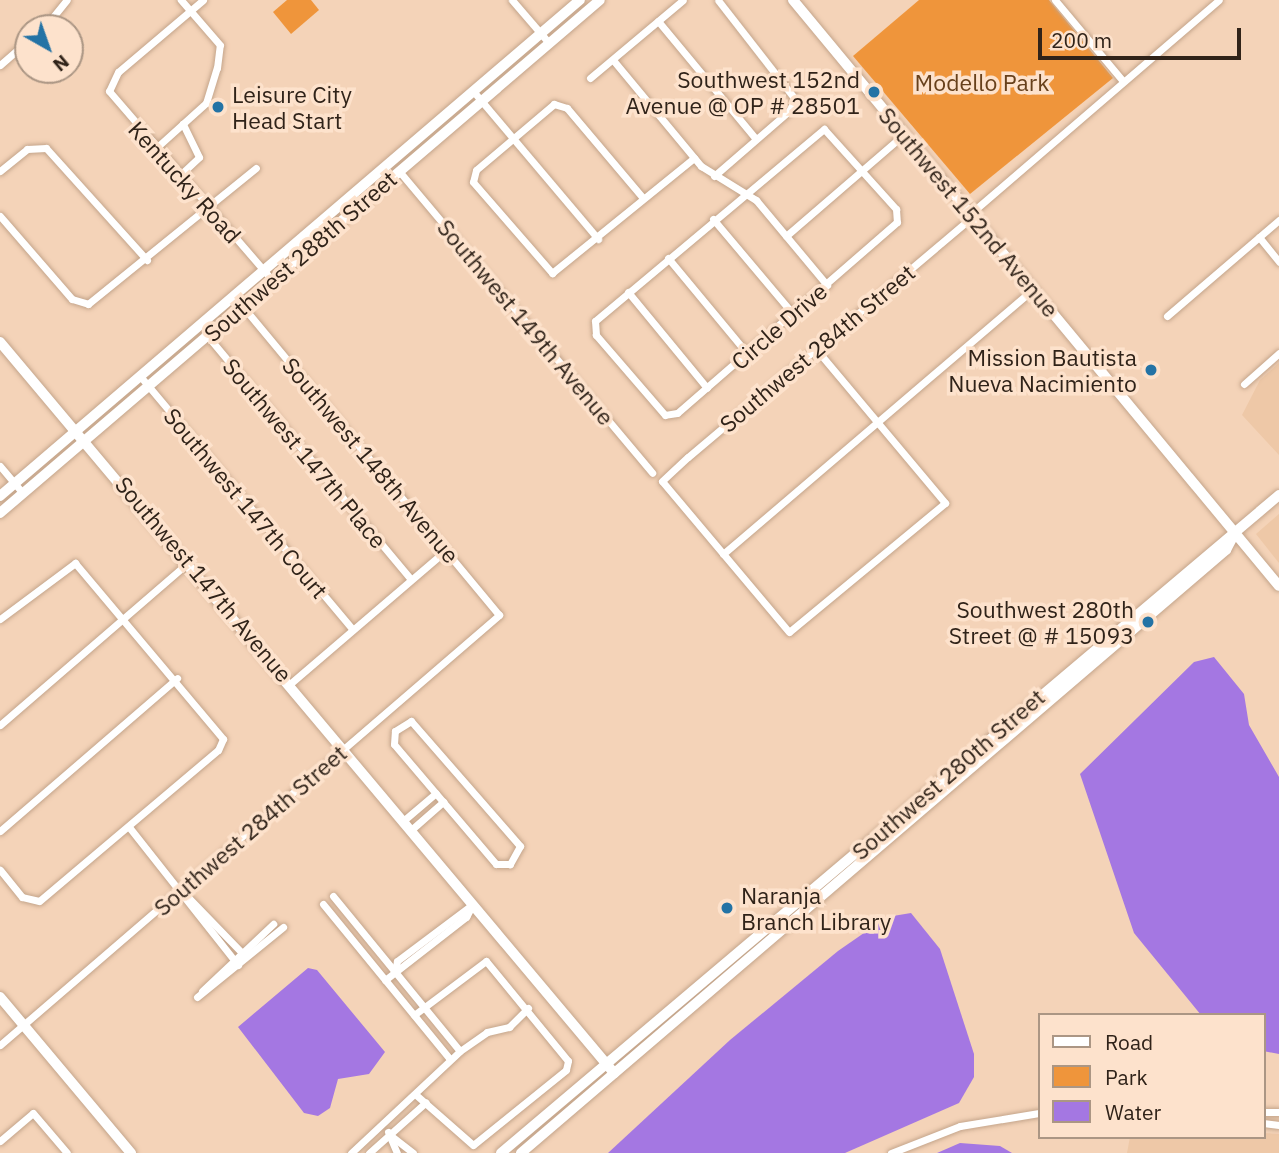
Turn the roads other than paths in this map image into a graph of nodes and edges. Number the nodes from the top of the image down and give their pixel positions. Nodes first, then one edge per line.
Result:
1 (67, 0) edge
2 (181, 0) edge
3 (202, 0) edge
4 (512, 0) edge
5 (580, 0) edge
6 (600, 0) edge
7 (682, 0) edge
8 (718, 0) edge
9 (793, 0) edge
10 (1055, 0) edge
11 (1219, 0) edge
12 (190, 10) junction
13 (56, 14) edge
14 (658, 21) junction
15 (541, 33) junction
16 (549, 43) junction
17 (14, 53) edge
18 (613, 60) junction
19 (0, 65) edge
20 (590, 78) dead end
21 (1124, 81) junction
22 (474, 91) junction
23 (481, 101) junction
24 (183, 124) junction
25 (904, 134) junction
26 (514, 138) junction
27 (756, 139) junction
28 (156, 148) junction
29 (694, 158) junction
30 (256, 168) dead end
31 (864, 169) junction
32 (0, 171) edge
33 (399, 171) junction
34 (180, 175) junction
35 (714, 176) junction
36 (742, 194) junction
37 (643, 198) junction
38 (209, 207) junction
39 (972, 215) junction
40 (0, 216) edge
41 (713, 219) junction
42 (1279, 220) edge
43 (786, 236) junction
44 (1259, 237) junction
45 (598, 239) junction
46 (668, 258) junction
47 (147, 260) junction
48 (1279, 262) edge
49 (264, 270) junction
50 (272, 280) junction
51 (827, 285) junction
52 (1033, 289) junction
53 (628, 292) junction
54 (242, 306) junction
55 (793, 314) junction
56 (1167, 316) dead end
57 (198, 326) junction
58 (207, 336) junction
59 (0, 342) edge
60 (816, 349) junction
61 (747, 353) junction
62 (1279, 353) edge
63 (140, 376) junction
64 (1244, 383) dead end
65 (148, 386) junction
66 (707, 387) junction
67 (877, 422) junction
68 (78, 429) junction
69 (87, 439) junction
70 (0, 467) edge
71 (652, 473) dead end
72 (15, 483) junction
73 (23, 493) junction
74 (1279, 495) edge
75 (0, 496) edge
76 (0, 513) edge
77 (1236, 532) junction
78 (446, 550) junction
79 (723, 554) junction
80 (189, 563) junction
81 (411, 579) junction
82 (1179, 582) junction
83 (1279, 586) edge
84 (499, 615) joint
85 (126, 617) junction
86 (1129, 617) junction
87 (0, 619) edge
88 (1137, 626) junction
89 (352, 629) junction
90 (1082, 666) junction
91 (177, 678) junction
92 (290, 683) junction
93 (0, 724) edge
94 (344, 748) junction
95 (436, 793) junction
96 (443, 802) junction
97 (407, 825) junction
98 (129, 827) junction
99 (0, 831) edge
100 (0, 870) edge
101 (181, 890) junction
102 (333, 896) dead end
103 (323, 904) dead end
104 (473, 904) junction
105 (273, 924) dead end
106 (283, 927) dead end
107 (240, 951) junction
108 (232, 958) junction
109 (246, 958) junction
110 (238, 965) junction
111 (395, 972) junction
112 (385, 979) junction
113 (0, 997) edge
114 (424, 1007) junction
115 (528, 1008) junction
116 (414, 1015) junction
117 (24, 1025) junction
118 (0, 1045) edge
119 (460, 1051) junction
120 (450, 1059) junction
121 (610, 1069) junction
122 (415, 1094) junction
123 (426, 1102) junction
124 (556, 1106) junction
125 (1038, 1113) edge
126 (565, 1115) junction
127 (383, 1125) junction
128 (390, 1135) junction
129 (0, 1141) edge
130 (67, 1153) edge
131 (131, 1153) edge
132 (351, 1153) edge
133 (369, 1153) edge
134 (397, 1153) edge
135 (413, 1153) edge
136 (501, 1153) edge
137 (522, 1153) edge
138 (891, 1153) edge

1 - 13 street
2 - 12 street
3 - 12 street
4 - 15 street
5 - 15 street, Southwest 288th Street
6 - 16 street, Southwest 288th Street
7 - 14 street
8 - 27 street
9 - 25 street, Southwest 152nd Avenue
10 - 21 street
11 - 21 street, Southwest 284th Street
12 - 24 street
12 - 28 street, Kentucky Road
14 - 18 street
14 - 27 street
15 - 16 street
15 - 22 street, Southwest 288th Street
16 - 23 street, Southwest 288th Street
17 - 19 street
18 - 20 street
18 - 29 street
21 - 39 street, Southwest 284th Street
22 - 23 street
22 - 49 street, Southwest 288th Street
23 - 26 street
23 - 33 street, Southwest 288th Street
24 - 28 street
24 - 34 street
25 - 31 street
25 - 39 street, Southwest 152nd Avenue
26 - 37 street
26 - 45 street
26 - 45 street
27 - 35 street
28 - 34 street, Kentucky Road
29 - 35 street
29 - 37 street
30 - 38 street
31 - 36 street, Circle Drive
31 - 43 street
31 - 51 street, Circle Drive
32 - 47 street
33 - 50 street, Southwest 288th Street
33 - 71 street, Southwest 149th Avenue
34 - 38 street, Kentucky Road
35 - 36 street
36 - 41 street, Circle Drive
36 - 43 street
37 - 45 street
38 - 47 street
38 - 49 street, Kentucky Road
39 - 52 street, Southwest 152nd Avenue
39 - 60 street, Southwest 284th Street
40 - 47 street
41 - 46 street, Circle Drive
41 - 55 street
42 - 44 street
43 - 51 street
44 - 48 street
44 - 56 street
46 - 53 street, Circle Drive
46 - 61 street
49 - 50 street, Kentucky Road
49 - 57 street, Southwest 288th Street
50 - 54 street, Southwest 288th Street
51 - 55 street, Circle Drive
52 - 67 street
52 - 77 street, Southwest 152nd Avenue
53 - 66 street
53 - 66 street, Circle Drive
54 - 58 street, Southwest 288th Street
54 - 78 street, Southwest 148th Avenue
55 - 61 street, Circle Drive
57 - 58 street, Southwest 147th Place
57 - 63 street, Southwest 288th Street
58 - 65 street, Southwest 288th Street
58 - 81 street, Southwest 147th Place
59 - 68 street, Southwest 147th Avenue
60 - 67 street
60 - 79 street, Southwest 284th Street
61 - 66 street, Circle Drive
62 - 64 street
63 - 65 street, Southwest 147th Court
63 - 68 street, Southwest 288th Street
65 - 69 street, Southwest 288th Street
65 - 89 street, Southwest 147th Court
67 - 79 street
67 - 79 street
68 - 69 street, Southwest 147th Avenue
68 - 72 street, Southwest 288th Street
69 - 73 street, Southwest 288th Street
69 - 80 street, Southwest 147th Avenue
70 - 72 street
72 - 73 street
72 - 75 street, Southwest 288th Street
73 - 76 street, Southwest 288th Street
74 - 77 street, Southwest 280th Street
77 - 82 street, Southwest 280th Street
77 - 83 street, Southwest 152nd Avenue
78 - 81 street
78 - 84 street, Southwest 148th Avenue
80 - 85 street
80 - 92 street, Southwest 147th Avenue
81 - 89 street
82 - 86 street, Southwest 280th Street
82 - 88 street, Southwest 280th Street
84 - 94 street, Southwest 284th Street
85 - 87 street
85 - 91 street
85 - 93 street
86 - 88 street
86 - 90 street, Southwest 280th Street
88 - 90 street, Southwest 280th Street
89 - 92 street
90 - 121 street, Southwest 280th Street
91 - 98 street
91 - 99 street
92 - 94 street, Southwest 147th Avenue
94 - 97 street, Southwest 147th Avenue
94 - 101 street, Southwest 284th Street
95 - 96 street
95 - 96 street
95 - 97 street
96 - 97 street
97 - 104 street, Southwest 147th Avenue
98 - 100 street
98 - 101 street
101 - 107 street
101 - 108 street
101 - 117 street, Southwest 284th Street
102 - 111 street
103 - 112 street
104 - 111 street
104 - 121 street, Southwest 147th Avenue
105 - 107 street
106 - 109 street
107 - 108 street
107 - 109 street
108 - 110 street
108 - 110 street
109 - 110 street
111 - 112 street
111 - 114 street
112 - 116 street
113 - 117 street
114 - 115 street
114 - 116 street
114 - 119 street
115 - 119 street
115 - 123 street
116 - 120 street
117 - 118 street, Southwest 284th Street
117 - 131 street
119 - 120 street
120 - 122 street
121 - 124 street, Southwest 280th Street
121 - 126 street, Southwest 280th Street
122 - 123 street
122 - 127 street
123 - 128 street
124 - 126 street
124 - 136 street, Southwest 280th Street
125 - 138 street
126 - 137 street, Southwest 280th Street
127 - 128 street
127 - 132 street
128 - 133 street
128 - 134 street
128 - 135 street
129 - 130 street

